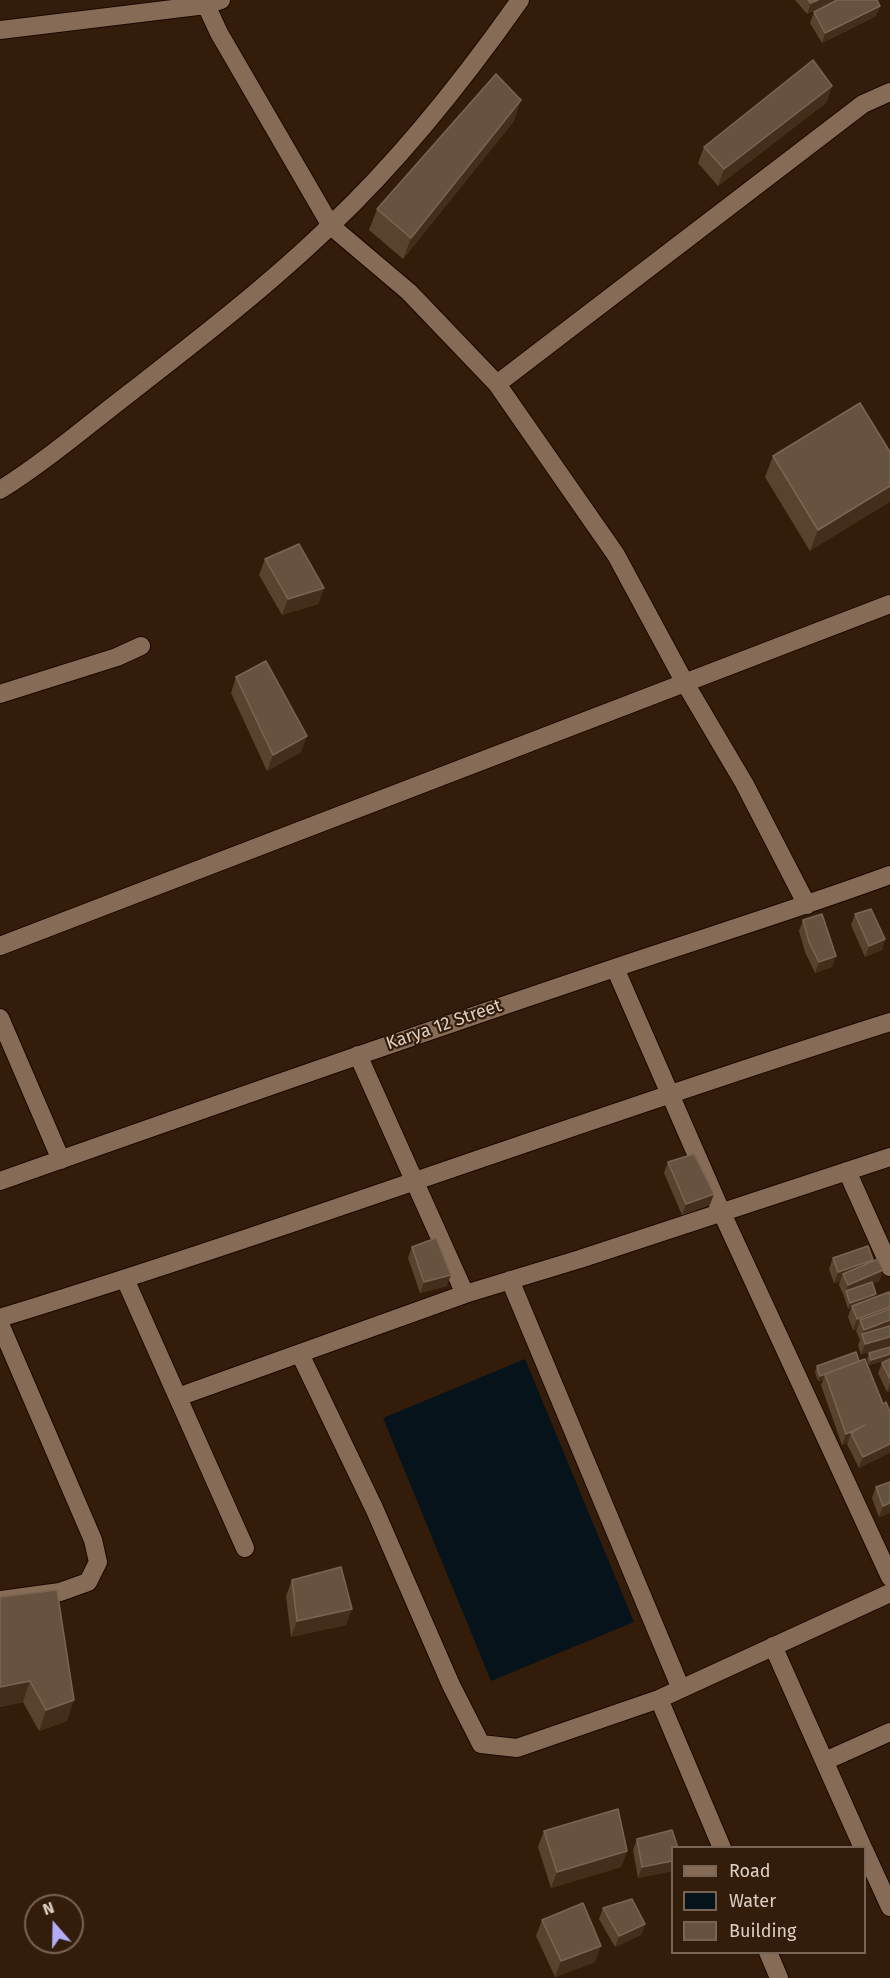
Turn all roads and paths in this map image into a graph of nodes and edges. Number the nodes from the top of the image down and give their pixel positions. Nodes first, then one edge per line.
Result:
1 (520, 0) edge
2 (214, 2) edge
3 (0, 30) edge
4 (890, 92) edge
5 (331, 226) junction
6 (497, 384) junction
7 (0, 490) edge
8 (890, 604) edge
9 (141, 645) dead end
10 (685, 682) junction
11 (0, 694) edge
12 (890, 875) edge
13 (807, 905) junction
14 (0, 946) edge
15 (615, 968) junction
16 (0, 1018) edge
17 (890, 1022) edge
18 (358, 1054) junction
19 (669, 1094) junction
20 (890, 1157) edge
21 (61, 1160) junction
22 (847, 1171) junction
23 (0, 1181) edge
24 (415, 1182) junction
25 (721, 1211) junction
26 (890, 1267) edge
27 (125, 1280) junction
28 (510, 1280) junction
29 (465, 1294) junction
30 (0, 1318) edge
31 (0, 1324) edge
32 (300, 1354) junction
33 (178, 1397) junction
34 (245, 1548) dead end
35 (890, 1577) edge
36 (890, 1593) edge
37 (0, 1600) edge
38 (773, 1646) junction
39 (681, 1689) junction
40 (659, 1699) junction
41 (890, 1732) edge
42 (825, 1761) junction
43 (721, 1846) edge
44 (863, 1846) edge
45 (866, 1853) edge
46 (890, 1907) edge
47 (768, 1954) edge
48 (779, 1978) edge

1 - 5 street
2 - 3 street
2 - 5 street
4 - 6 street
5 - 6 street
5 - 7 street
6 - 10 street
8 - 10 street
9 - 11 street
10 - 13 street
10 - 14 street
12 - 13 street, Karya 12 Street
13 - 15 street, Karya 12 Street
15 - 18 street, Karya 12 Street
15 - 19 street
16 - 21 street
17 - 19 street
18 - 21 street, Karya 12 Street
18 - 24 street
19 - 24 street
19 - 25 street
20 - 22 street
21 - 23 street, Karya 12 Street
22 - 25 street
22 - 26 street
24 - 27 street
24 - 29 street
25 - 28 street
25 - 35 street
27 - 30 street
27 - 33 street
28 - 29 street
28 - 39 street
29 - 32 street
31 - 37 street
32 - 33 street
32 - 40 street
33 - 34 street
36 - 38 street
38 - 39 street
38 - 42 street
39 - 40 street
40 - 43 street
41 - 42 street
42 - 44 street
45 - 46 street
47 - 48 street

